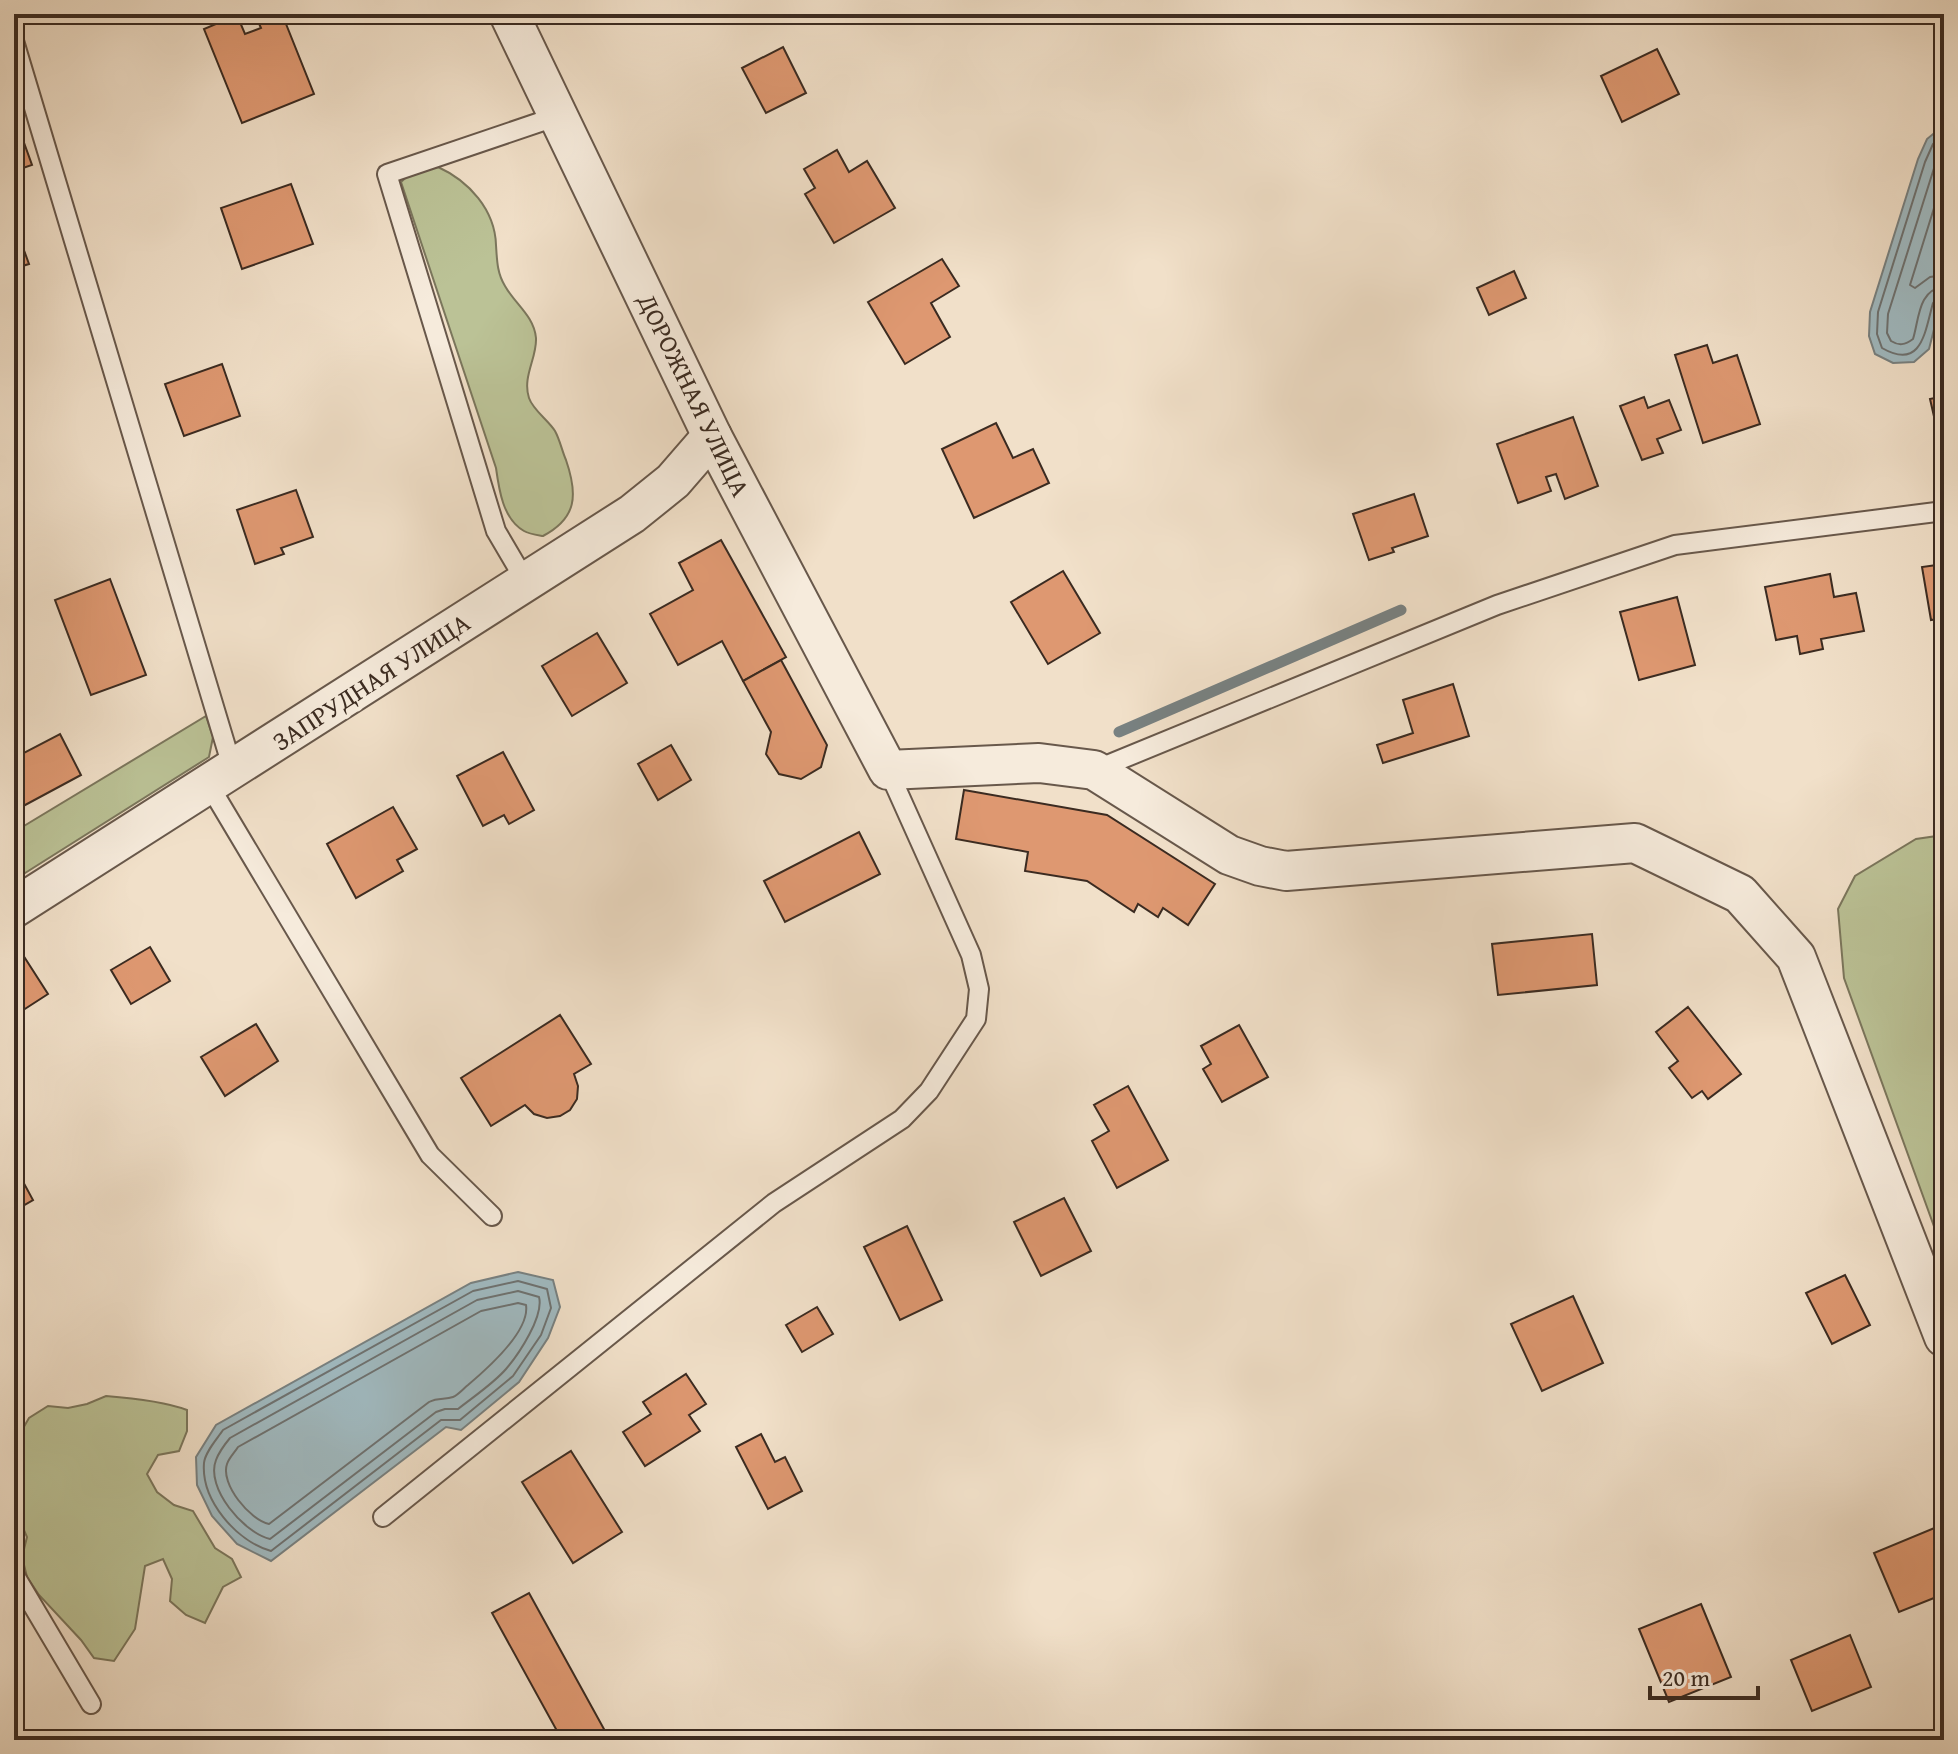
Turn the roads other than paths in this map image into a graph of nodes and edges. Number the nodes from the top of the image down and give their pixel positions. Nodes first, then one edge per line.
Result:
1 (509, 14) edge
2 (14, 41) edge
3 (558, 116) junction
4 (712, 436) junction
5 (1944, 511) edge
6 (526, 582) junction
7 (888, 770) junction
8 (1094, 770) junction
9 (221, 778) junction
10 (14, 908) edge
11 (492, 1216) dead end
12 (1944, 1337) edge
13 (383, 1517) dead end
14 (14, 1574) edge
15 (91, 1704) dead end

1 - 3 street, ДОРОЖНАЯ УЛИЦА
2 - 9 lane
3 - 4 street, ДОРОЖНАЯ УЛИЦА
3 - 6 lane
4 - 6 street, ЗАПРУДНАЯ УЛИЦА
4 - 7 street, ДОРОЖНАЯ УЛИЦА
5 - 8 lane
6 - 9 street, ЗАПРУДНАЯ УЛИЦА
7 - 8 street
7 - 13 lane
8 - 12 street
9 - 10 street, ЗАПРУДНАЯ УЛИЦА
9 - 11 lane
14 - 15 lane

